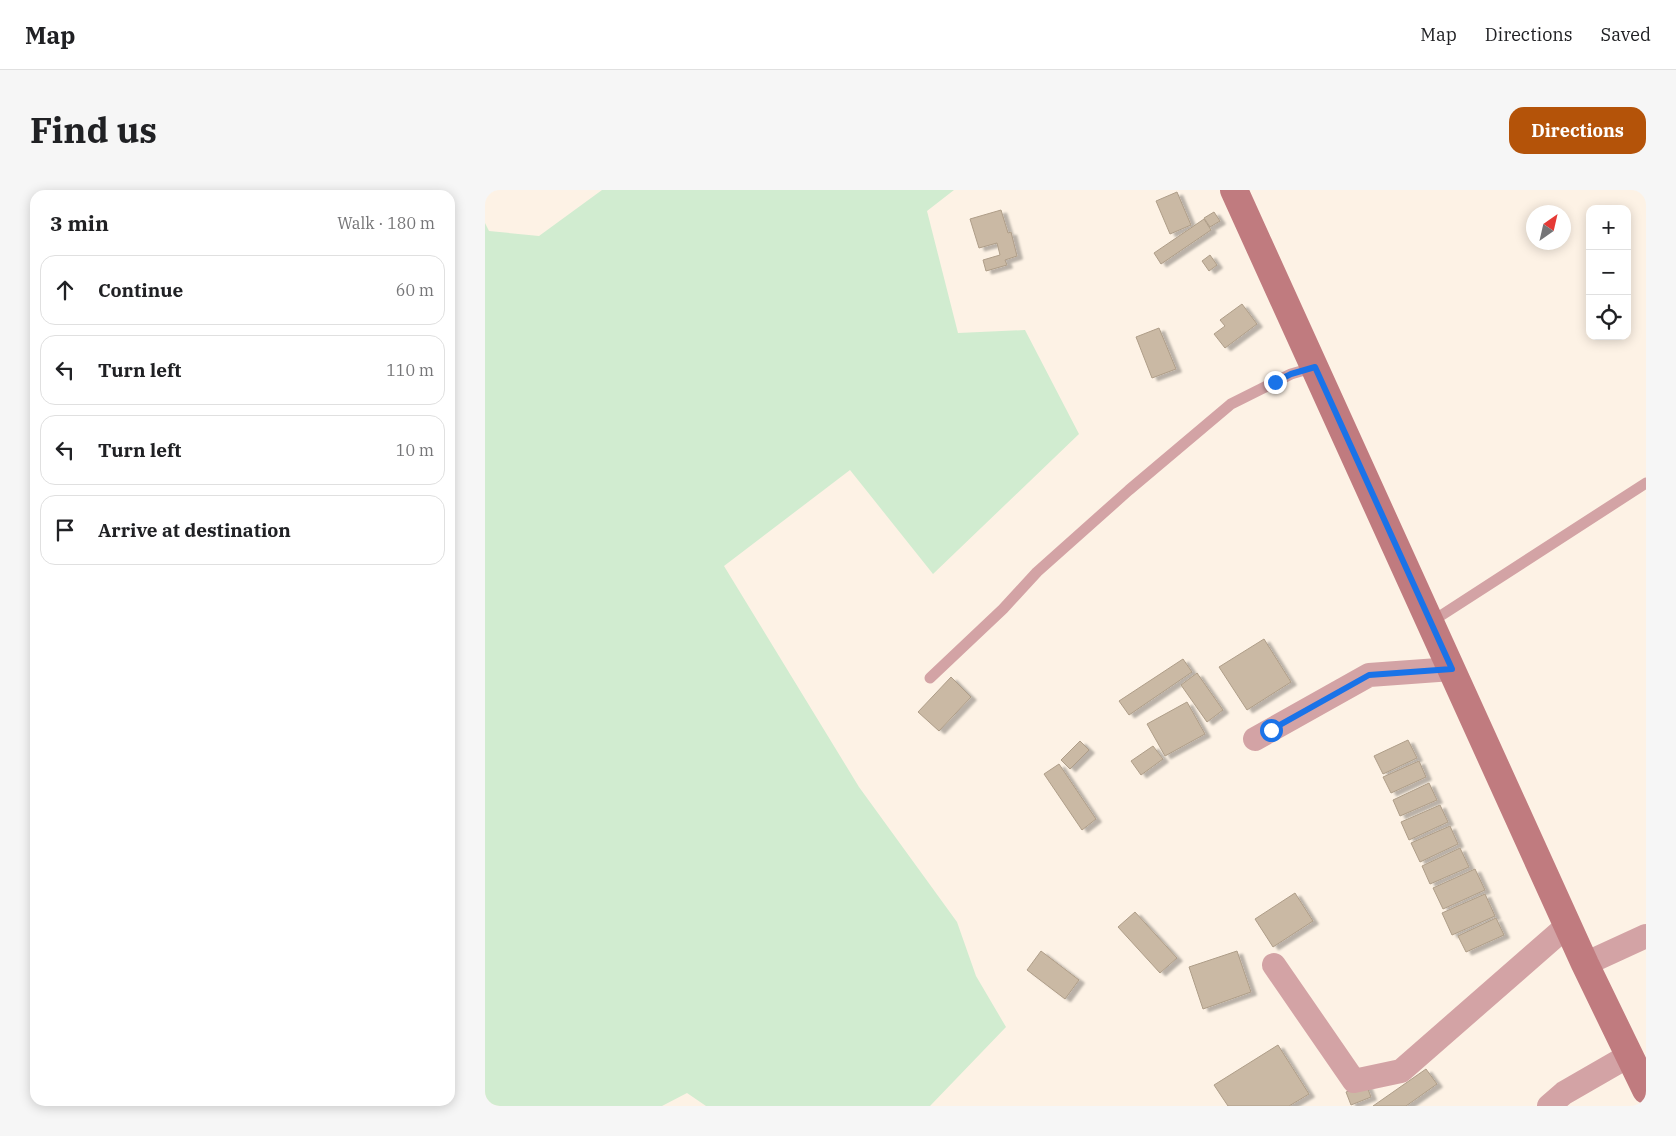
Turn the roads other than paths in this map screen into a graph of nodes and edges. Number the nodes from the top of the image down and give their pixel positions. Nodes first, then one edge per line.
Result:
1 (1235, 190) edge
2 (1315, 367) junction
3 (1646, 483) edge
4 (1431, 622) junction
5 (1452, 669) junction
6 (930, 678) dead end
7 (1255, 740) dead end
8 (1568, 925) junction
9 (1646, 936) edge
10 (1585, 964) junction
11 (1275, 965) dead end
12 (1630, 1055) junction
13 (1646, 1090) edge
14 (1549, 1106) edge

1 - 2 main road
2 - 4 main road
2 - 6 lane
3 - 4 lane
4 - 5 main road
5 - 7 street
5 - 8 main road
8 - 10 main road
8 - 11 street
9 - 10 street
10 - 12 main road
12 - 13 main road
12 - 14 street

